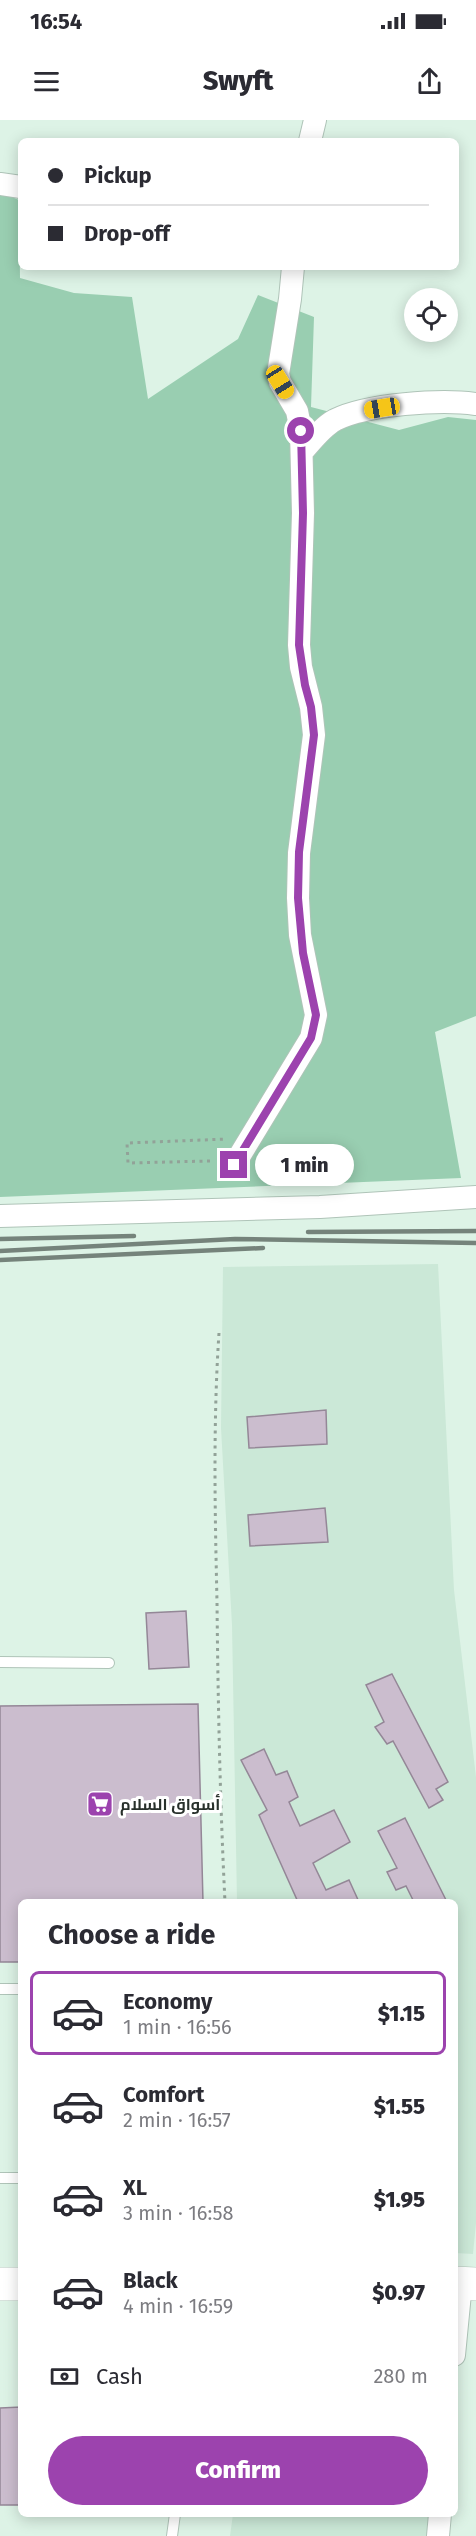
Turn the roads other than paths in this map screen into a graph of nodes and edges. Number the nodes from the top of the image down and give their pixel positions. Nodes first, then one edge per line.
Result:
1 (315, 120) edge
2 (311, 138) edge
3 (0, 184) edge
4 (18, 187) edge
5 (292, 270) edge
6 (476, 404) edge
7 (302, 452) junction
8 (234, 1165) dead end
9 (476, 1197) edge
10 (0, 1216) edge
11 (0, 1662) edge
12 (109, 1664) dead end
13 (0, 1989) edge
14 (18, 1989) edge
15 (0, 2178) edge
16 (18, 2178) edge
17 (0, 2284) edge
18 (18, 2284) edge
19 (464, 2284) edge
20 (458, 2327) edge
21 (175, 2517) edge
22 (440, 2517) edge
23 (172, 2536) edge
24 (438, 2536) edge

1 - 2 street
3 - 4 street
5 - 7 street
6 - 7 street
7 - 8 street
9 - 10 street
11 - 12 lane
13 - 14 lane
15 - 16 lane
17 - 18 main road
19 - 20 street
21 - 23 lane
22 - 24 street

